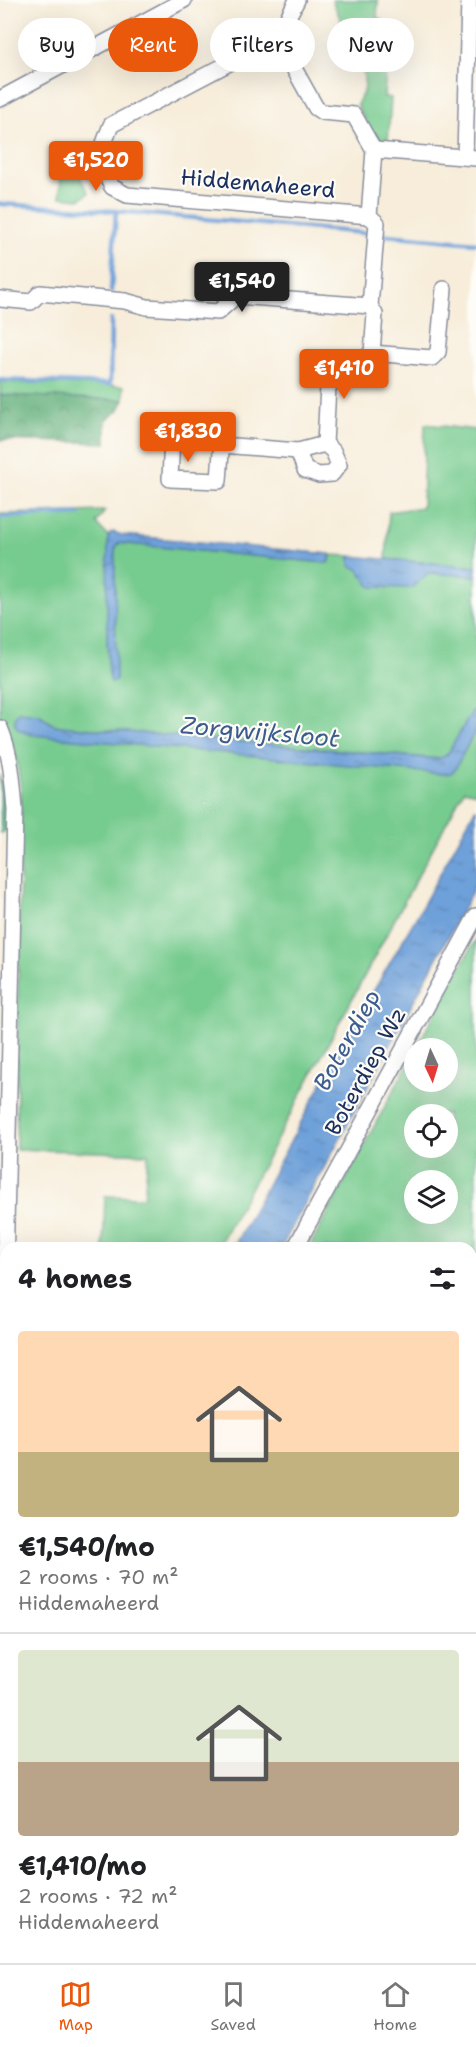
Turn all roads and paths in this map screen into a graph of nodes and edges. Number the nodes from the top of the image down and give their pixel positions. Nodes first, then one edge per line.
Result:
1 (184, 0) edge
2 (297, 0) edge
3 (470, 0) edge
4 (287, 18) edge
5 (212, 72) edge
6 (295, 72) edge
7 (0, 99) edge
8 (374, 150) junction
9 (471, 157) edge
10 (373, 219) junction
11 (444, 289) dead end
12 (0, 299) edge
13 (370, 306) junction
14 (372, 353) junction
15 (325, 444) junction
16 (221, 445) dead end
17 (298, 451) junction
18 (0, 728) edge
19 (476, 916) edge
20 (5, 1242) edge
21 (298, 1242) edge

1 - 7 street
2 - 4 street
3 - 9 street
5 - 10 street, Hiddemaheerd
6 - 8 street
8 - 9 street
8 - 10 street
10 - 13 street
11 - 14 street
12 - 13 street
13 - 14 street
14 - 15 street
15 - 17 street
15 - 17 street
16 - 17 street
18 - 20 street
19 - 21 street, Boterdiep Wz

